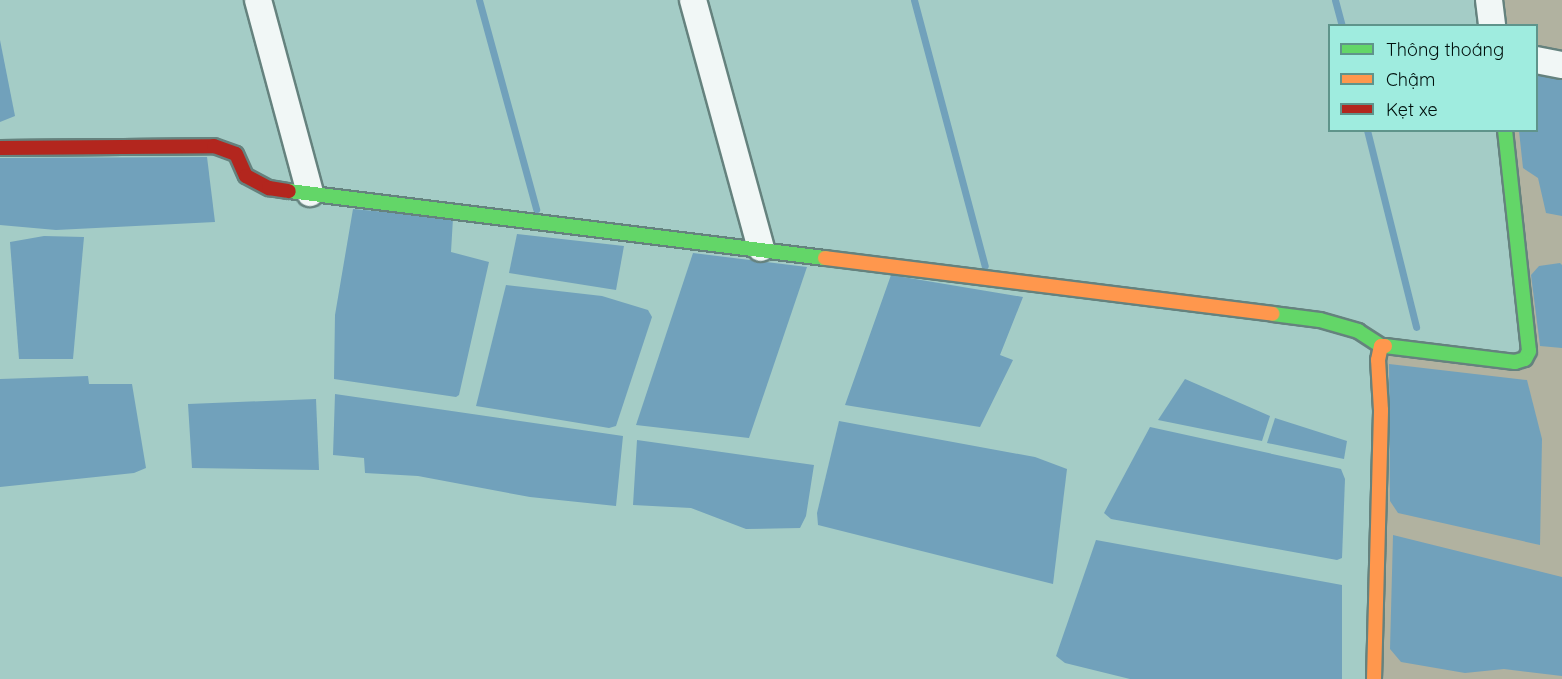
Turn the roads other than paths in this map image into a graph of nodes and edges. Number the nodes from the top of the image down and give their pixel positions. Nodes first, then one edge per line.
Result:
1 (258, 0) edge
2 (693, 0) edge
3 (1489, 0) edge
4 (1492, 24) edge
5 (1538, 60) edge
6 (1562, 64) edge
7 (1505, 132) edge
8 (0, 148) edge
9 (310, 193) junction
10 (761, 248) junction
11 (1381, 346) junction
12 (1374, 679) edge

1 - 9 street
2 - 10 street
3 - 4 street
5 - 6 street
7 - 11 street
8 - 9 street
9 - 10 street
10 - 11 street
11 - 12 street

